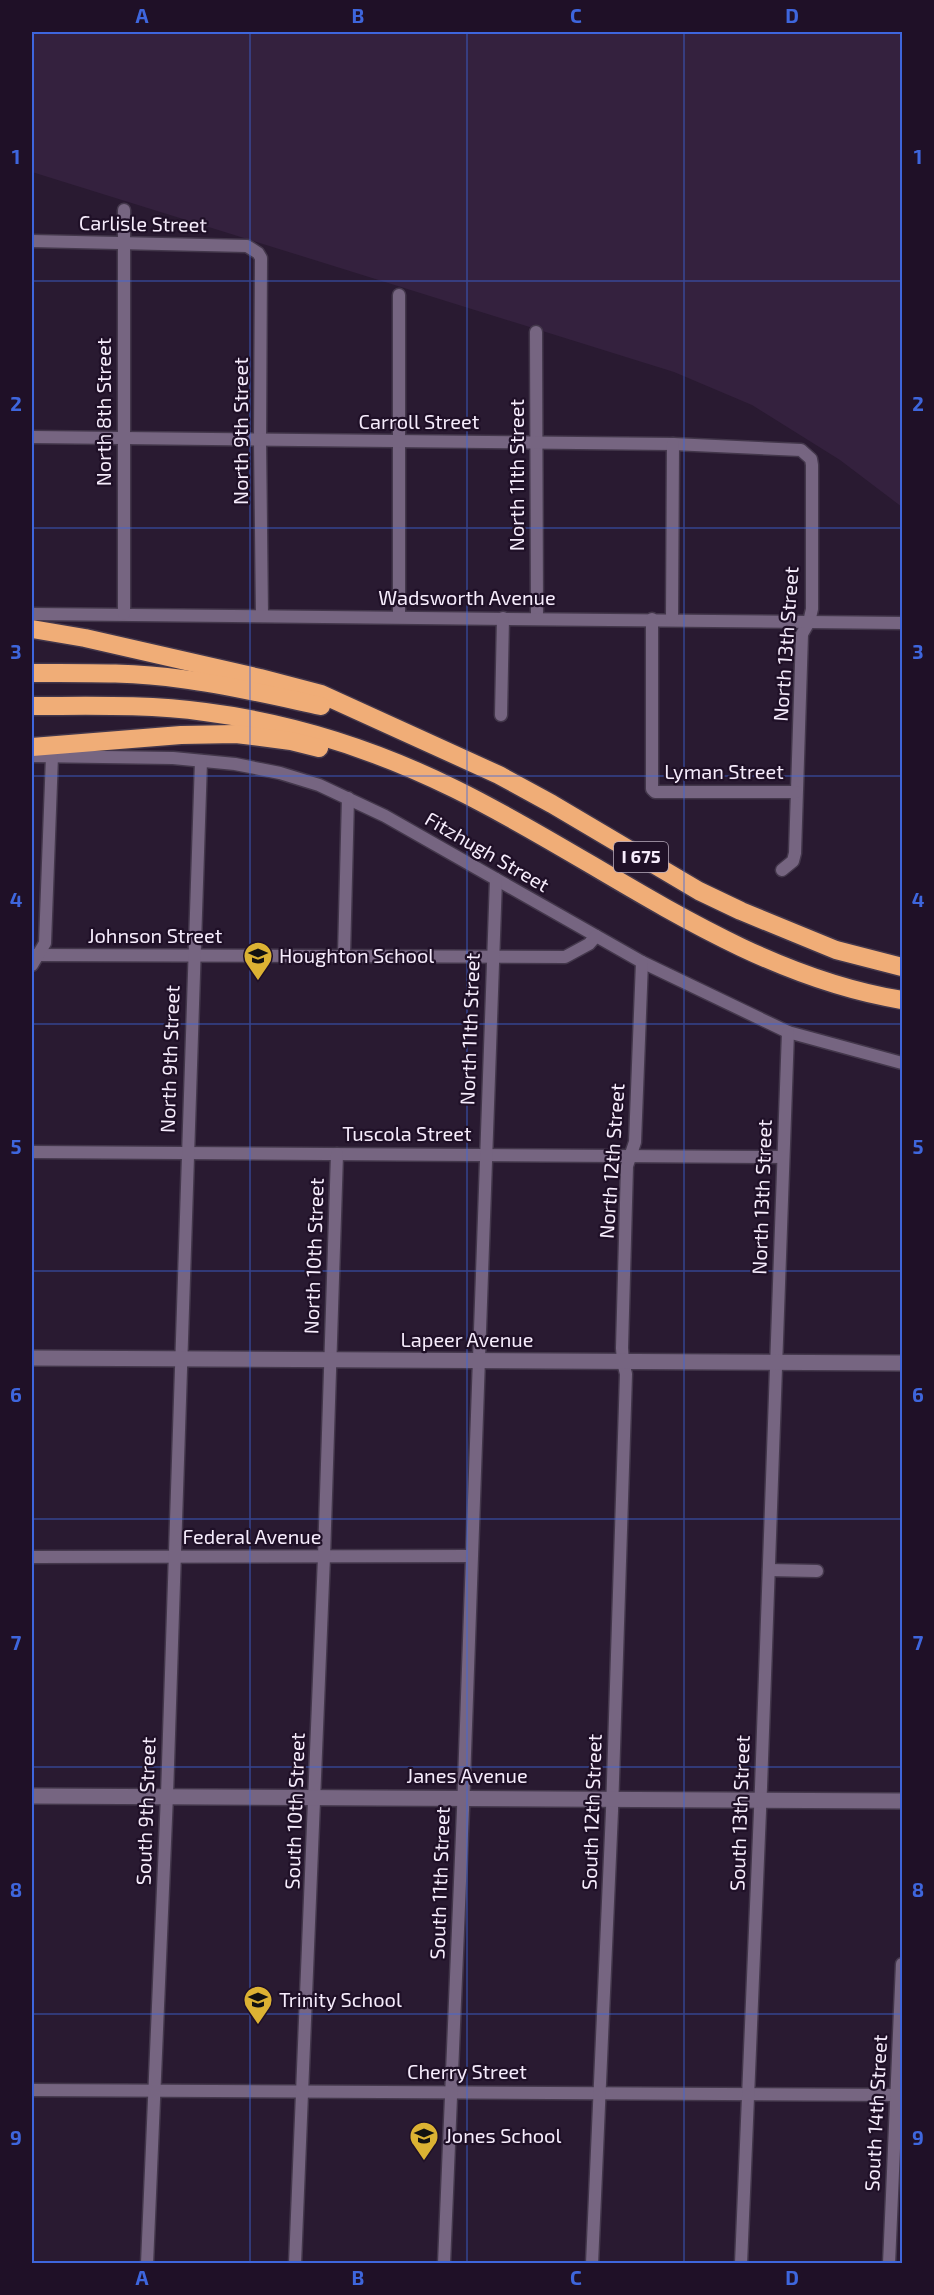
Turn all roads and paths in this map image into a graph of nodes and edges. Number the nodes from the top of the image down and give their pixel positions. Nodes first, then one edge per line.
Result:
1 (124, 210) dead end
2 (32, 241) edge
3 (123, 242) junction
4 (254, 249) joint
5 (399, 296) dead end
6 (536, 332) dead end
7 (32, 437) edge
8 (123, 439) junction
9 (260, 440) junction
10 (398, 441) junction
11 (537, 442) junction
12 (673, 444) junction
13 (806, 453) joint
14 (32, 614) edge
15 (124, 615) junction
16 (262, 616) junction
17 (399, 617) junction
18 (503, 618) junction
19 (537, 618) junction
20 (652, 619) junction
21 (672, 619) junction
22 (809, 622) junction
23 (903, 623) edge
24 (32, 629) edge
25 (32, 673) edge
26 (32, 706) edge
27 (501, 715) dead end
28 (389, 726) junction
29 (32, 747) edge
30 (32, 756) edge
31 (52, 756) junction
32 (201, 761) junction
33 (408, 768) junction
34 (796, 792) junction
35 (348, 798) junction
36 (782, 870) dead end
37 (496, 879) junction
38 (596, 936) junction
39 (193, 956) junction
40 (344, 956) junction
41 (492, 956) junction
42 (33, 958) edge
43 (642, 962) junction
44 (903, 967) edge
45 (903, 1000) edge
46 (788, 1032) junction
47 (903, 1063) edge
48 (32, 1152) edge
49 (187, 1153) junction
50 (336, 1154) junction
51 (485, 1154) junction
52 (631, 1155) junction
53 (782, 1157) junction
54 (32, 1358) edge
55 (181, 1359) junction
56 (331, 1360) junction
57 (479, 1361) junction
58 (622, 1362) junction
59 (776, 1363) junction
60 (903, 1364) edge
61 (174, 1556) junction
62 (471, 1556) junction
63 (32, 1557) edge
64 (324, 1557) junction
65 (769, 1570) junction
66 (817, 1571) dead end
67 (32, 1796) edge
68 (167, 1796) junction
69 (315, 1796) junction
70 (463, 1797) junction
71 (613, 1798) junction
72 (761, 1800) junction
73 (903, 1801) edge
74 (903, 1964) edge
75 (32, 2090) edge
76 (154, 2090) junction
77 (303, 2091) junction
78 (452, 2091) junction
79 (600, 2092) junction
80 (748, 2094) junction
81 (900, 2095) edge
82 (147, 2264) edge
83 (295, 2264) edge
84 (444, 2264) edge
85 (592, 2264) edge
86 (741, 2264) edge
87 (889, 2264) edge

1 - 3 street, North 8th Street
2 - 3 street, Carlisle Street
3 - 4 street, Carlisle Street
3 - 8 street, North 8th Street
4 - 9 street, North 9th Street
5 - 10 street
6 - 11 street, North 11th Street
7 - 8 street, Carroll Street
8 - 9 street, Carroll Street
8 - 15 street, North 8th Street
9 - 10 street, Carroll Street
9 - 16 street, North 9th Street
10 - 11 street, Carroll Street
10 - 17 street
11 - 12 street, Carroll Street
11 - 19 street, North 11th Street
12 - 13 street, Carroll Street
12 - 21 street
13 - 22 street, North 13th Street
14 - 15 street, Wadsworth Avenue
15 - 16 street, Wadsworth Avenue
16 - 17 street, Wadsworth Avenue
17 - 18 street, Wadsworth Avenue
18 - 19 street, Wadsworth Avenue
18 - 27 street
19 - 20 street, Wadsworth Avenue
20 - 21 street, Wadsworth Avenue
20 - 34 street, Lyman Street
21 - 22 street, Wadsworth Avenue
22 - 23 street, Wadsworth Avenue
22 - 34 street, North 13th Street
24 - 28 highway
25 - 28 highway, I 675
26 - 33 highway, I 675
28 - 44 highway, I 675
29 - 33 highway
30 - 31 street, Fitzhugh Street
31 - 32 street, Fitzhugh Street
31 - 42 street
32 - 35 street, Fitzhugh Street
32 - 39 street, North 9th Street
33 - 45 highway, I 675
34 - 36 street, North 13th Street
35 - 37 street, Fitzhugh Street
35 - 40 street
37 - 38 street, Fitzhugh Street
37 - 41 street, North 11th Street
38 - 41 street, Johnson Street
38 - 43 street, Fitzhugh Street
39 - 40 street, Johnson Street
39 - 42 street, Johnson Street
39 - 49 street, North 9th Street
40 - 41 street, Johnson Street
41 - 51 street, North 11th Street
43 - 46 street, Fitzhugh Street
43 - 52 street, North 12th Street
46 - 47 street, Fitzhugh Street
46 - 53 street, North 13th Street
48 - 49 street, Tuscola Street
49 - 50 street, Tuscola Street
49 - 55 street, North 9th Street
50 - 51 street, Tuscola Street
50 - 56 street, North 10th Street
51 - 52 street, Tuscola Street
51 - 57 street, North 11th Street
52 - 53 street, Tuscola Street
52 - 58 street, North 12th Street
53 - 59 street, North 13th Street
54 - 55 street, Lapeer Avenue
55 - 56 street, Lapeer Avenue
55 - 61 street, South 9th Street
56 - 57 street, Lapeer Avenue
56 - 64 street, South 10th Street
57 - 58 street, Lapeer Avenue
57 - 62 street, South 11th Street
58 - 59 street, Lapeer Avenue
58 - 71 street, South 12th Street
59 - 60 street, Lapeer Avenue
59 - 65 street, South 13th Street
61 - 63 street, Federal Avenue
61 - 64 street, Federal Avenue
61 - 68 street, South 9th Street
62 - 64 street, Federal Avenue
62 - 70 street, South 11th Street
64 - 69 street, South 10th Street
65 - 66 street
65 - 72 street, South 13th Street
67 - 68 street, Janes Avenue
68 - 69 street, Janes Avenue
68 - 76 street, South 9th Street
69 - 70 street, Janes Avenue
69 - 77 street, South 10th Street
70 - 71 street, Janes Avenue
70 - 78 street, South 11th Street
71 - 72 street, Janes Avenue
71 - 79 street, South 12th Street
72 - 73 street, Janes Avenue
72 - 80 street, South 13th Street
74 - 81 street, South 14th Street
75 - 76 street, Cherry Street
76 - 77 street, Cherry Street
76 - 82 street, South 9th Street
77 - 78 street, Cherry Street
77 - 83 street, South 10th Street
78 - 79 street, Cherry Street
78 - 84 street, South 11th Street
79 - 80 street, Cherry Street
79 - 85 street, South 12th Street
80 - 81 street, Cherry Street
80 - 86 street, South 13th Street
81 - 87 street, South 14th Street

